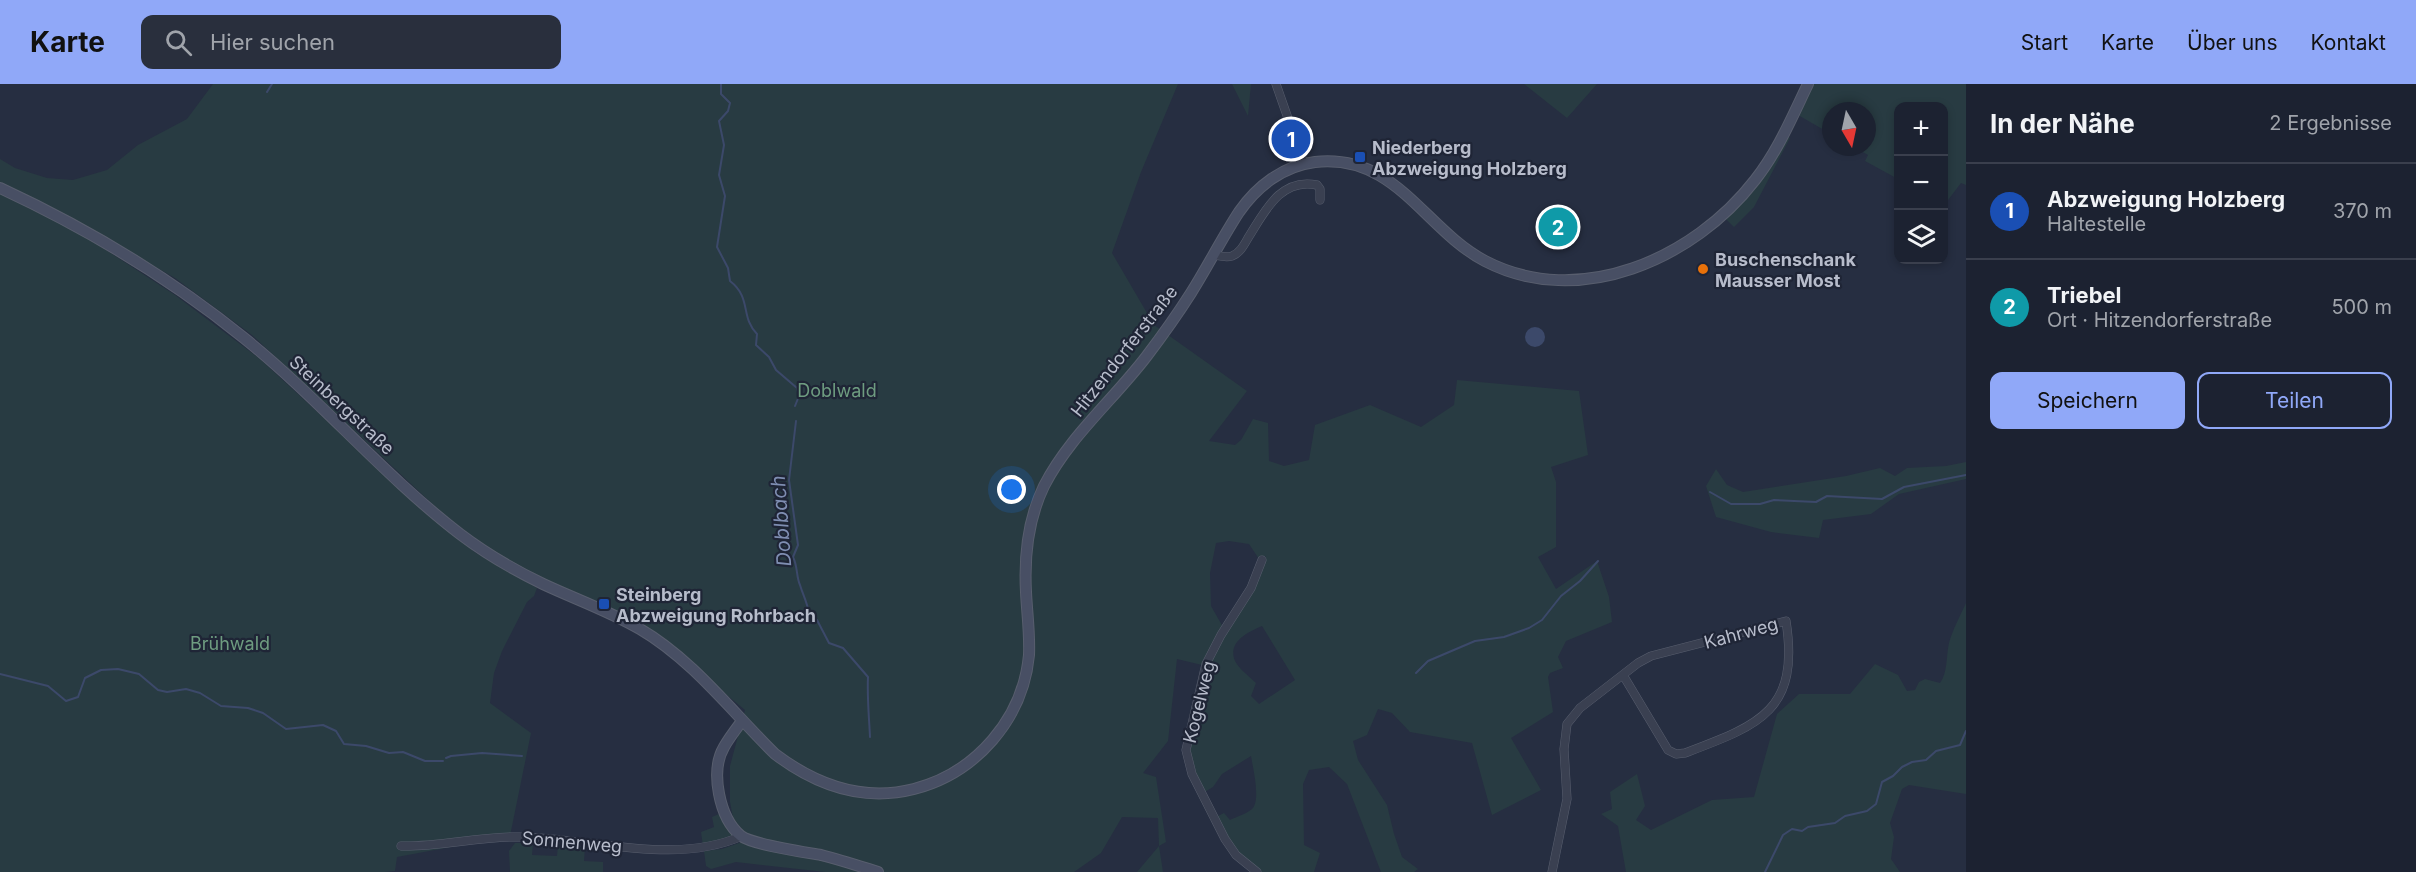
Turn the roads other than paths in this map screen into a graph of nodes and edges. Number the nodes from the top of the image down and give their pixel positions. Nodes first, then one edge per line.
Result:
1 (1276, 84) edge
2 (1808, 84) edge
3 (1304, 164) junction
4 (0, 188) edge
5 (1320, 200) dead end
6 (1214, 255) junction
7 (1262, 560) dead end
8 (663, 645) joint
9 (1623, 675) junction
10 (742, 721) junction
11 (742, 836) junction
12 (401, 846) dead end
13 (878, 872) edge
14 (1257, 872) edge
15 (1552, 872) edge

1 - 3 street
2 - 3 main road, Hitzendorferstraße
3 - 6 main road, Hitzendorferstraße
4 - 8 main road, Steinbergstraße
5 - 6 street
6 - 10 main road, Hitzendorferstraße
7 - 14 street, Kogelweg
8 - 10 main road, Hitzendorferstraße
9 - 9 street, Kahrweg
9 - 15 street, Kahrweg
10 - 11 main road
11 - 12 street, Sonnenweg
11 - 13 main road

